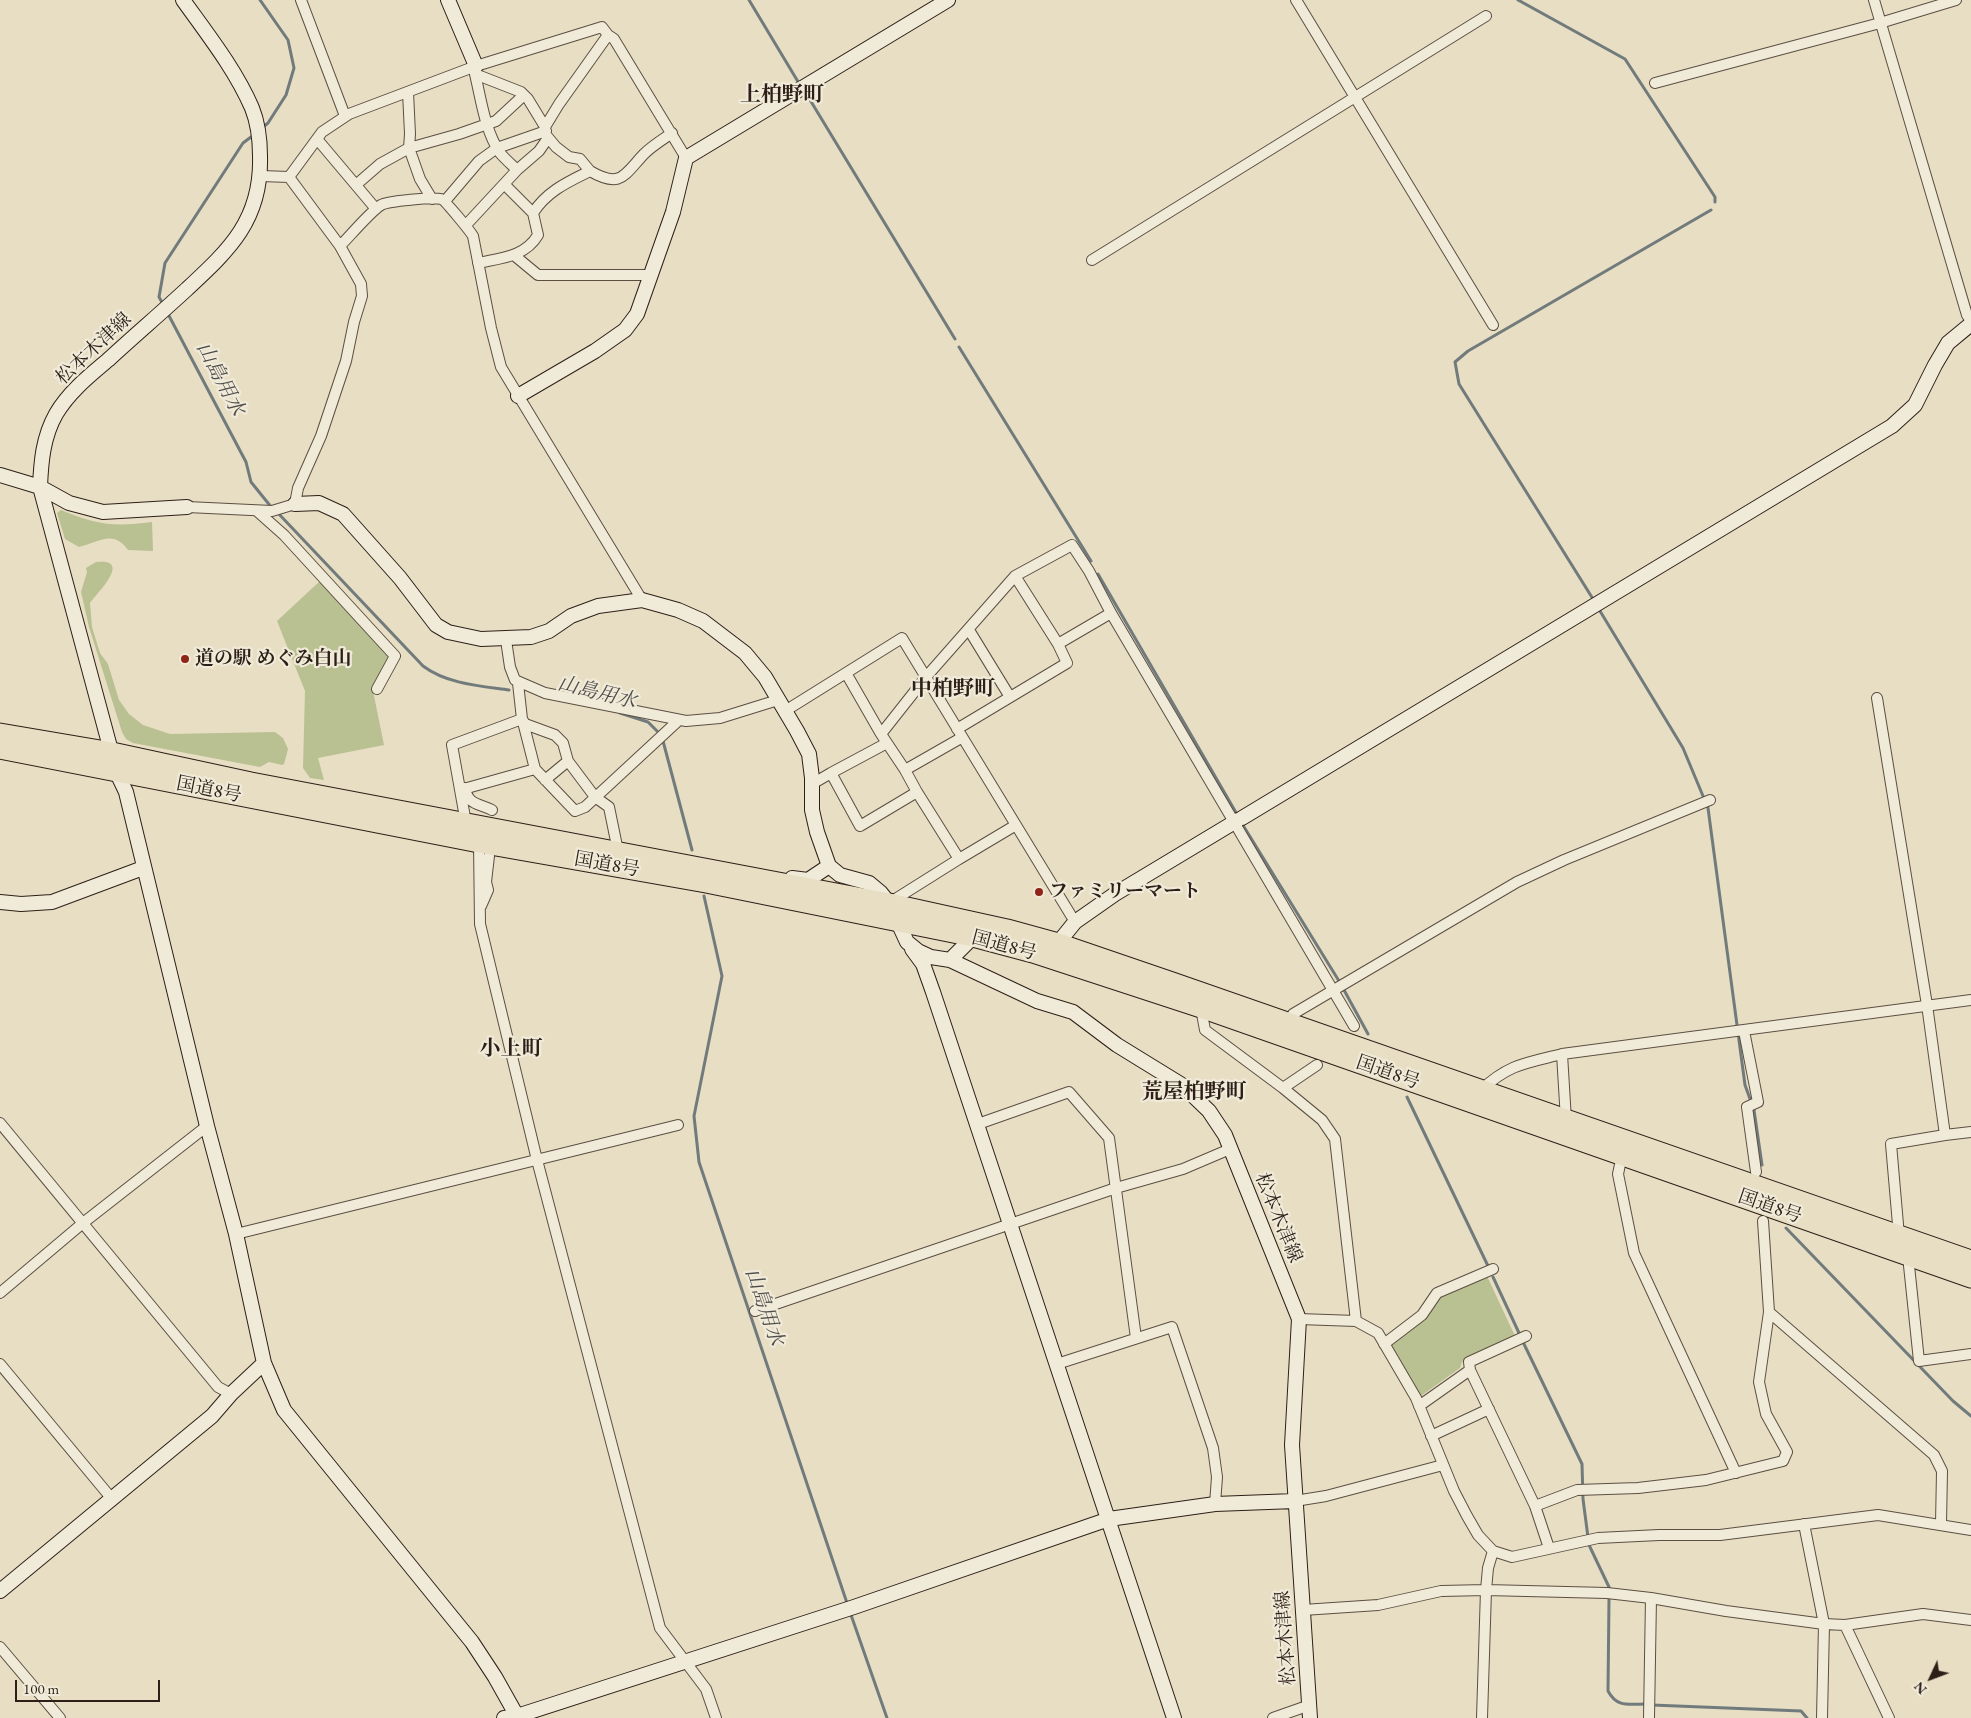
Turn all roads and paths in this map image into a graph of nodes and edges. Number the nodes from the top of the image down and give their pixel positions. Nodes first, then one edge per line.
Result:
1 (183, 0) edge
2 (301, 0) edge
3 (448, 0) edge
4 (948, 0) edge
5 (1296, 0) edge
6 (1874, 0) edge
7 (1956, 0) edge
8 (1486, 16) dead end
9 (1880, 23) junction
10 (608, 35) junction
11 (475, 70) junction
12 (1654, 83) dead end
13 (408, 92) junction
14 (524, 95) junction
15 (1357, 97) junction
16 (345, 116) junction
17 (488, 124) junction
18 (546, 132) junction
19 (672, 133) junction
20 (317, 140) junction
21 (409, 148) junction
22 (497, 148) junction
23 (686, 158) junction
24 (517, 170) junction
25 (590, 171) junction
26 (261, 176) junction
27 (289, 177) junction
28 (356, 184) junction
29 (504, 184) junction
30 (432, 199) junction
31 (445, 201) junction
32 (376, 209) junction
33 (533, 212) junction
34 (466, 224) junction
35 (340, 246) junction
36 (516, 256) junction
37 (1092, 260) dead end
38 (478, 262) junction
39 (652, 274) junction
40 (1971, 323) edge
41 (1493, 324) dead end
42 (518, 396) junction
43 (0, 476) edge
44 (40, 487) junction
45 (295, 504) junction
46 (187, 508) joint
47 (257, 511) junction
48 (1015, 576) junction
49 (642, 600) junction
50 (1111, 613) junction
51 (969, 630) junction
52 (506, 640) junction
53 (1058, 644) junction
54 (846, 673) junction
55 (926, 677) junction
56 (518, 682) junction
57 (377, 689) dead end
58 (1010, 697) junction
59 (1877, 698) dead end
60 (782, 706) junction
61 (523, 720) junction
62 (680, 720) junction
63 (0, 733) edge
64 (959, 733) junction
65 (881, 734) junction
66 (887, 743) junction
67 (0, 748) edge
68 (112, 752) junction
69 (568, 761) junction
70 (535, 769) junction
71 (905, 770) junction
72 (117, 773) junction
73 (831, 773) junction
74 (545, 780) junction
75 (812, 784) junction
76 (463, 789) junction
77 (917, 792) junction
78 (595, 796) junction
79 (1706, 803) dead end
80 (492, 810) dead end
81 (1238, 820) junction
82 (466, 823) junction
83 (1016, 825) junction
84 (484, 850) junction
85 (618, 851) junction
86 (958, 859) junction
87 (829, 866) junction
88 (143, 868) junction
89 (719, 870) junction
90 (0, 902) edge
91 (480, 909) junction
92 (892, 911) junction
93 (1074, 922) junction
94 (973, 937) junction
95 (907, 942) junction
96 (1058, 943) junction
97 (950, 960) junction
98 (1334, 991) junction
99 (1971, 1000) edge
100 (1927, 1006) junction
101 (1201, 1008) junction
102 (1290, 1024) junction
103 (1354, 1026) dead end
104 (1740, 1031) junction
105 (1562, 1054) junction
106 (1317, 1065) dead end
107 (1283, 1088) junction
108 (1481, 1090) junction
109 (1566, 1120) junction
110 (0, 1123) edge
111 (978, 1124) junction
112 (678, 1125) dead end
113 (207, 1126) junction
114 (1971, 1132) edge
115 (1945, 1135) junction
116 (1230, 1149) junction
117 (1622, 1156) junction
118 (537, 1160) junction
119 (1756, 1172) dead end
120 (1116, 1188) junction
121 (1763, 1221) dead end
122 (83, 1223) junction
123 (1011, 1226) junction
124 (236, 1234) junction
125 (1900, 1236) junction
126 (1908, 1256) junction
127 (1971, 1260) edge
128 (1493, 1269) dead end
129 (1971, 1278) edge
130 (0, 1293) edge
131 (756, 1312) dead end
132 (1769, 1312) junction
133 (1299, 1319) junction
134 (1356, 1321) junction
135 (1526, 1336) dead end
136 (1136, 1338) junction
137 (1384, 1344) junction
138 (1971, 1354) edge
139 (264, 1363) junction
140 (0, 1364) edge
141 (1058, 1364) junction
142 (1470, 1370) junction
143 (231, 1394) junction
144 (1419, 1406) junction
145 (1488, 1410) junction
146 (1431, 1436) junction
147 (1443, 1465) junction
148 (1736, 1473) junction
149 (112, 1499) junction
150 (1295, 1501) junction
151 (1215, 1504) junction
152 (1535, 1506) junction
153 (1109, 1519) junction
154 (1804, 1524) junction
155 (1941, 1524) junction
156 (1971, 1530) edge
157 (1549, 1548) junction
158 (1493, 1552) junction
159 (1486, 1590) junction
160 (0, 1591) edge
161 (1651, 1598) junction
162 (1303, 1610) junction
163 (1971, 1620) edge
164 (1824, 1624) junction
165 (1845, 1625) junction
166 (0, 1646) edge
167 (686, 1662) junction
168 (1310, 1711) edge
169 (513, 1717) edge
170 (60, 1718) edge
171 (716, 1718) edge
172 (1174, 1718) edge
173 (1273, 1718) edge
174 (1482, 1718) edge
175 (1649, 1718) edge
176 (1822, 1718) edge
177 (1889, 1718) edge

1 - 26 street, 松本木津線
2 - 16 street
3 - 11 street
4 - 23 street
5 - 15 street
6 - 9 street
7 - 9 street
8 - 15 street
9 - 12 street
9 - 40 street
10 - 11 street
10 - 18 street
10 - 19 street
11 - 13 street
11 - 14 street
11 - 17 street
13 - 16 street
13 - 21 street
14 - 17 street
14 - 18 street
15 - 37 street
15 - 41 street
16 - 20 street
17 - 21 street
17 - 22 street
18 - 22 street
18 - 24 street
18 - 25 street
19 - 23 street
19 - 25 street
20 - 27 street
20 - 28 street
21 - 28 street
21 - 30 street
22 - 24 street
22 - 31 street
23 - 39 street
24 - 29 street
25 - 33 street
26 - 27 street
26 - 44 street, 松本木津線
27 - 35 street
28 - 32 street
29 - 33 street
29 - 34 street
30 - 31 street
30 - 32 street
31 - 34 street
32 - 35 street
33 - 36 street
34 - 38 street
35 - 45 street
36 - 38 street
36 - 39 street
38 - 42 street
39 - 42 street
40 - 81 street
42 - 49 street
43 - 44 street
44 - 46 street
44 - 68 street, 松本木津線
45 - 47 street
45 - 52 street
46 - 47 street
47 - 57 street
48 - 50 street
48 - 51 street
48 - 53 street
49 - 52 street
49 - 60 street
50 - 53 street
50 - 81 street
51 - 55 street
51 - 58 street
52 - 56 street
53 - 58 street
54 - 55 street
54 - 60 street
54 - 65 street
55 - 64 street
55 - 65 street
56 - 61 street
56 - 62 street
58 - 64 street
59 - 100 street
60 - 62 street
60 - 75 street
61 - 69 street
61 - 70 street
61 - 76 street
62 - 78 street
63 - 68 highway, 国道8号
64 - 71 street
64 - 83 street
65 - 66 street
66 - 71 street
66 - 73 street
67 - 72 highway, 国道8号
68 - 72 street, 松本木津線
68 - 82 highway, 国道8号
69 - 74 street
69 - 78 street
70 - 74 street
70 - 76 street
71 - 77 street
72 - 84 highway, 国道8号
72 - 88 street, 松本木津線
73 - 75 street
73 - 77 street
74 - 78 street
75 - 87 street
76 - 80 street
76 - 82 street
77 - 86 street
78 - 85 street
79 - 98 street
81 - 93 street
81 - 98 street
82 - 85 highway, 国道8号
83 - 86 street
83 - 93 street
84 - 91 street
84 - 91 street
84 - 92 highway, 国道8号
85 - 89 highway, 国道8号
86 - 92 street
87 - 89 street
87 - 92 street, 松本木津線
88 - 90 street
88 - 113 street, 松本木津線
89 - 92 highway, 国道8号
91 - 118 street
92 - 94 highway, 国道8号
92 - 95 street, 松本木津線
92 - 96 highway, 国道8号
93 - 96 street
94 - 97 street
94 - 101 highway, 国道8号
95 - 97 street, 松本木津線
95 - 111 street
96 - 102 highway, 国道8号
97 - 116 street, 松本木津線
98 - 102 street
98 - 103 street
99 - 100 street
100 - 104 street
100 - 115 street
101 - 107 street
101 - 117 highway, 国道8号
102 - 108 highway, 国道8号
104 - 105 street
104 - 119 street
105 - 108 street
105 - 109 street
106 - 107 street
107 - 134 street
108 - 109 highway, 国道8号
109 - 125 highway, 国道8号
110 - 122 street
111 - 120 street
111 - 123 street
112 - 118 street
113 - 122 street
113 - 124 street, 松本木津線
114 - 115 street
115 - 125 street
116 - 120 street
116 - 133 street, 松本木津線
117 - 126 highway, 国道8号
117 - 148 street
118 - 124 street
118 - 167 street
120 - 123 street
120 - 136 street
121 - 132 street
122 - 130 street
122 - 143 street
123 - 131 street
123 - 141 street
124 - 139 street, 松本木津線
125 - 127 highway, 国道8号
126 - 129 highway, 国道8号
126 - 138 street
128 - 137 street
132 - 148 street
132 - 155 street
133 - 134 street
133 - 150 street, 松本木津線
134 - 137 street
135 - 142 street
136 - 141 street
136 - 151 street
137 - 144 street
139 - 143 street
139 - 169 street, 松本木津線
140 - 149 street
141 - 153 street
142 - 144 street
142 - 145 street
143 - 149 street
144 - 146 street
145 - 146 street
145 - 152 street
146 - 147 street
147 - 150 street
147 - 158 street
148 - 152 street
149 - 160 street
150 - 151 street
150 - 162 street, 松本木津線
151 - 153 street
152 - 157 street
153 - 167 street
153 - 172 street
154 - 155 street
154 - 157 street
154 - 164 street
155 - 156 street
157 - 158 street
158 - 159 street
159 - 161 street
159 - 162 street
159 - 174 street
161 - 164 street
161 - 175 street
162 - 168 street, 松本木津線
163 - 165 street
164 - 165 street
164 - 176 street
165 - 177 street
166 - 170 street
167 - 169 street
167 - 171 street
168 - 173 street

